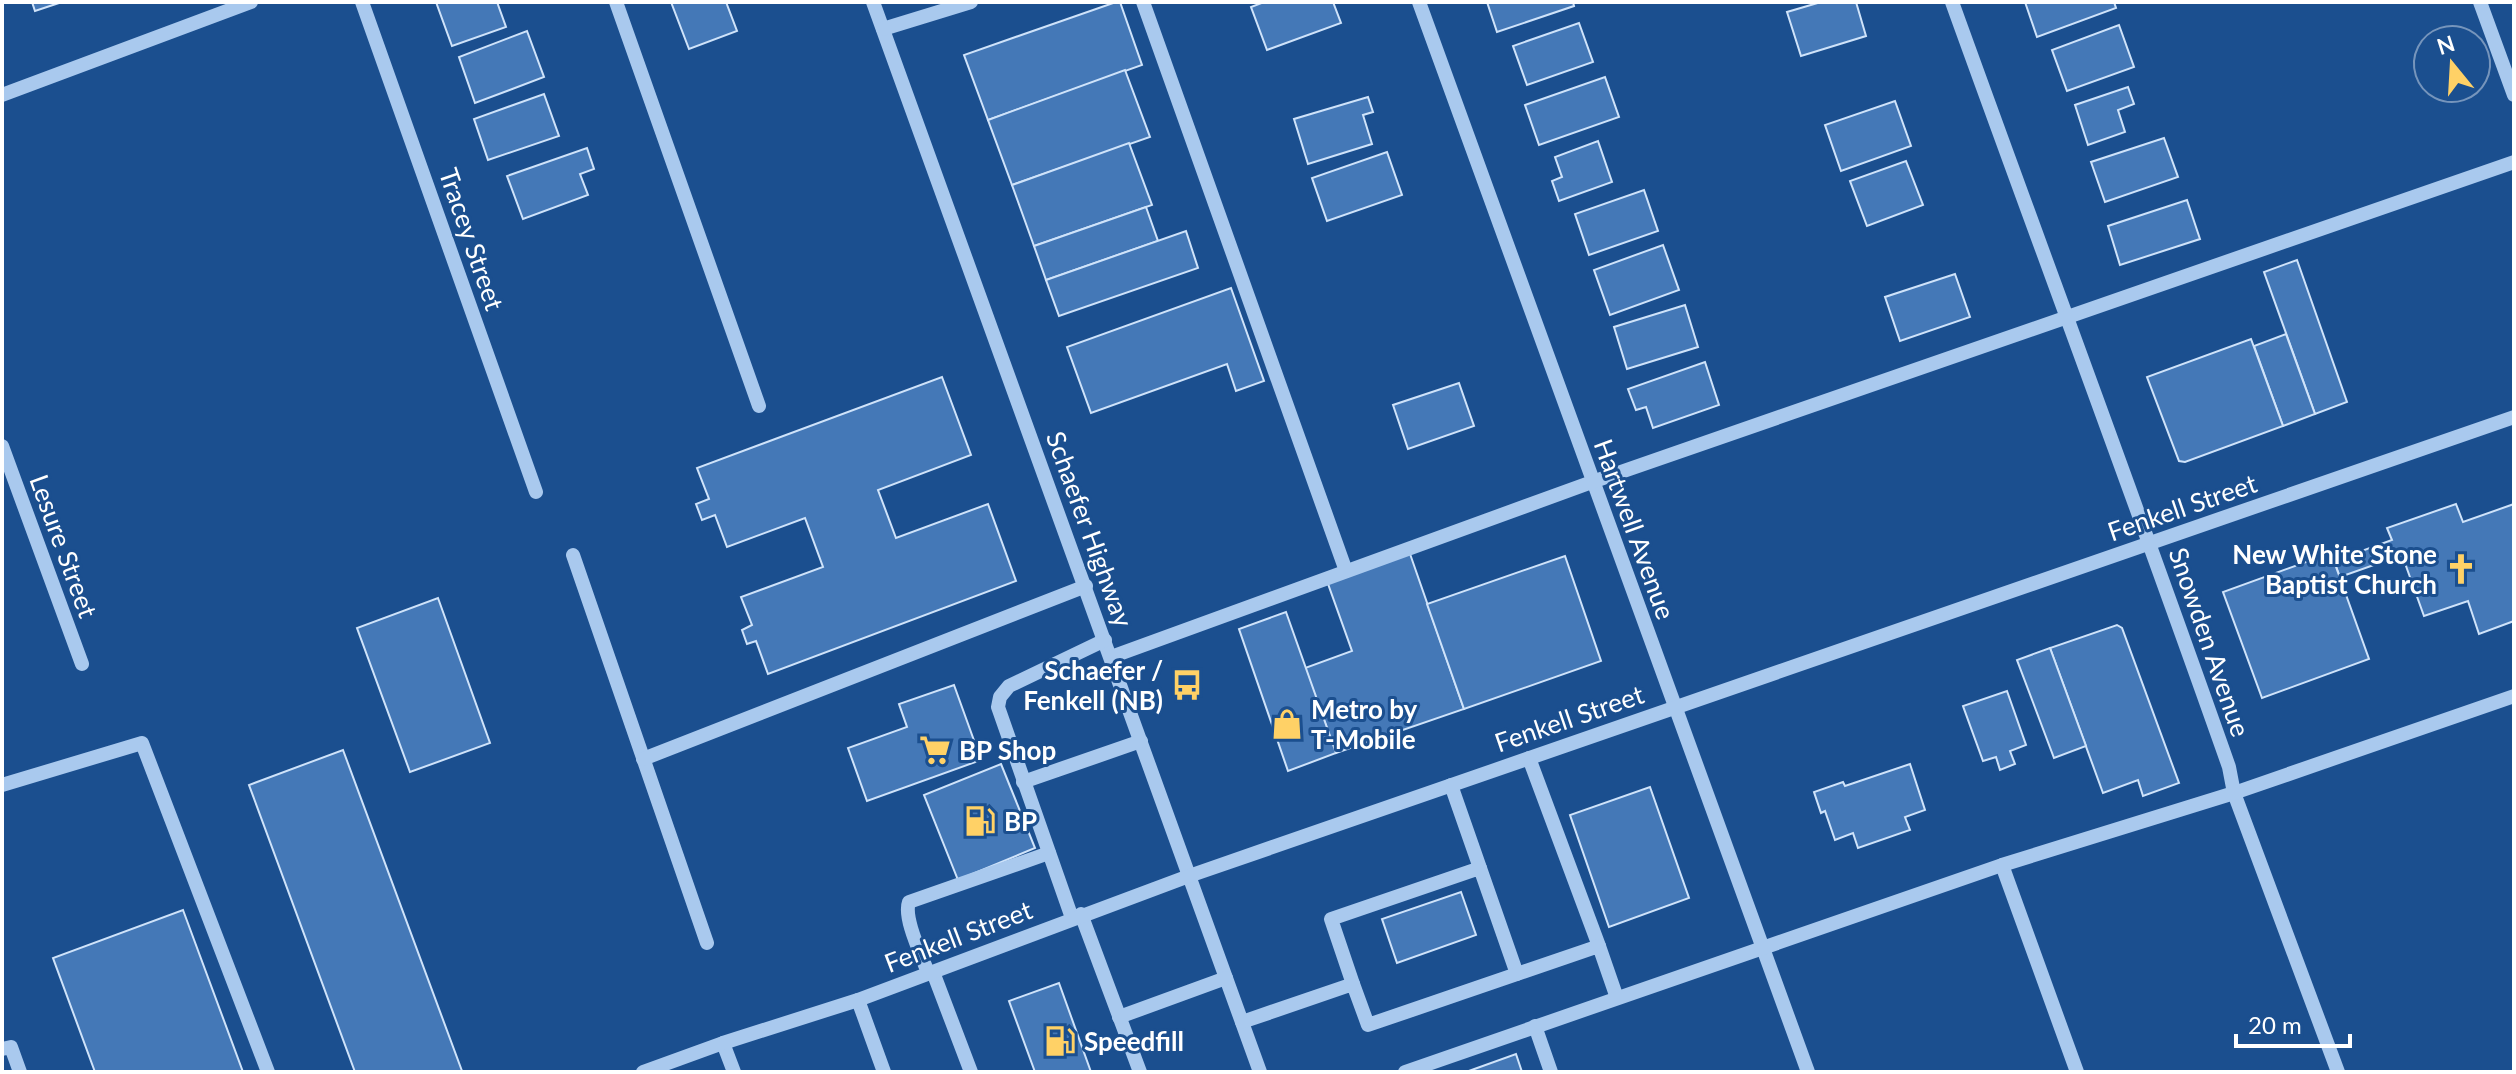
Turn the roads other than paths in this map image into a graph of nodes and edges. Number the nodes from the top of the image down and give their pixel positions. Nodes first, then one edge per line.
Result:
1 (251, 2) edge
2 (362, 2) edge
3 (616, 2) edge
4 (873, 2) edge
5 (971, 2) edge
6 (1143, 2) edge
7 (1419, 2) edge
8 (1952, 2) edge
9 (2480, 2) edge
10 (883, 29) junction
11 (2, 95) edge
12 (2514, 95) edge
13 (2514, 162) edge
14 (2066, 320) junction
15 (759, 406) dead end
16 (2514, 417) edge
17 (2, 446) edge
18 (1592, 482) junction
19 (536, 492) dead end
20 (2150, 544) junction
21 (573, 555) dead end
22 (1346, 571) junction
23 (1086, 586) junction
24 (1105, 640) junction
25 (1111, 657) junction
26 (82, 664) dead end
27 (2514, 696) edge
28 (1674, 708) junction
29 (1141, 741) junction
30 (1529, 758) junction
31 (643, 759) junction
32 (1023, 782) junction
33 (2, 785) edge
34 (1451, 785) junction
35 (2234, 793) junction
36 (1049, 853) junction
37 (2002, 865) junction
38 (1480, 868) junction
39 (1189, 876) junction
40 (1076, 916) junction
41 (707, 943) dead end
42 (1599, 946) junction
43 (1762, 947) junction
44 (930, 972) junction
45 (1517, 974) junction
46 (1226, 978) junction
47 (1353, 984) junction
48 (1617, 998) junction
49 (858, 1000) junction
50 (1119, 1017) junction
51 (1242, 1022) junction
52 (1535, 1026) junction
53 (723, 1043) junction
54 (2, 1049) edge
55 (20, 1072) edge
56 (268, 1072) edge
57 (643, 1072) edge
58 (734, 1072) edge
59 (884, 1072) edge
60 (971, 1072) edge
61 (1140, 1072) edge
62 (1260, 1072) edge
63 (1405, 1072) edge
64 (1551, 1072) edge
65 (1808, 1072) edge
66 (2077, 1072) edge
67 (2338, 1072) edge

1 - 11 street
2 - 19 street, Tracey Street
3 - 15 street
4 - 10 street, Schaefer Highway
5 - 10 street
6 - 22 street
7 - 18 street, Hartwell Avenue
8 - 14 street, Snowden Avenue
9 - 12 street
10 - 23 street, Schaefer Highway
13 - 14 street
14 - 18 street
14 - 20 street, Snowden Avenue
16 - 20 street, Fenkell Street
17 - 26 street, Lesure Street
18 - 22 street
18 - 28 street, Hartwell Avenue
20 - 28 street, Fenkell Street
20 - 35 street, Snowden Avenue
21 - 31 street
22 - 25 street
23 - 24 street, Schaefer Highway
23 - 31 street
24 - 25 street, Schaefer Highway
24 - 32 street
25 - 29 street, Schaefer Highway
27 - 35 street
28 - 30 street, Fenkell Street
28 - 43 street, Hartwell Avenue
29 - 32 street
29 - 39 street, Schaefer Highway
30 - 34 street, Fenkell Street
30 - 42 street
31 - 41 street
32 - 36 street
33 - 56 street
34 - 38 street
34 - 39 street, Fenkell Street
35 - 37 street
35 - 67 street, Snowden Avenue
36 - 40 street
36 - 44 street
37 - 43 street
37 - 66 street
38 - 45 street
38 - 47 street
39 - 40 street, Fenkell Street
39 - 46 street, Schaefer Highway
40 - 44 street, Fenkell Street
40 - 50 street
42 - 45 street
42 - 48 street
43 - 48 street
43 - 65 street, Hartwell Avenue
44 - 49 street, Fenkell Street
44 - 60 street
45 - 47 street
46 - 50 street
46 - 51 street, Schaefer Highway
47 - 51 street
48 - 52 street
49 - 53 street, Fenkell Street
49 - 59 street
50 - 61 street
51 - 62 street, Schaefer Highway
52 - 63 street
52 - 64 street
53 - 57 street, Fenkell Street
53 - 58 street
54 - 55 street

